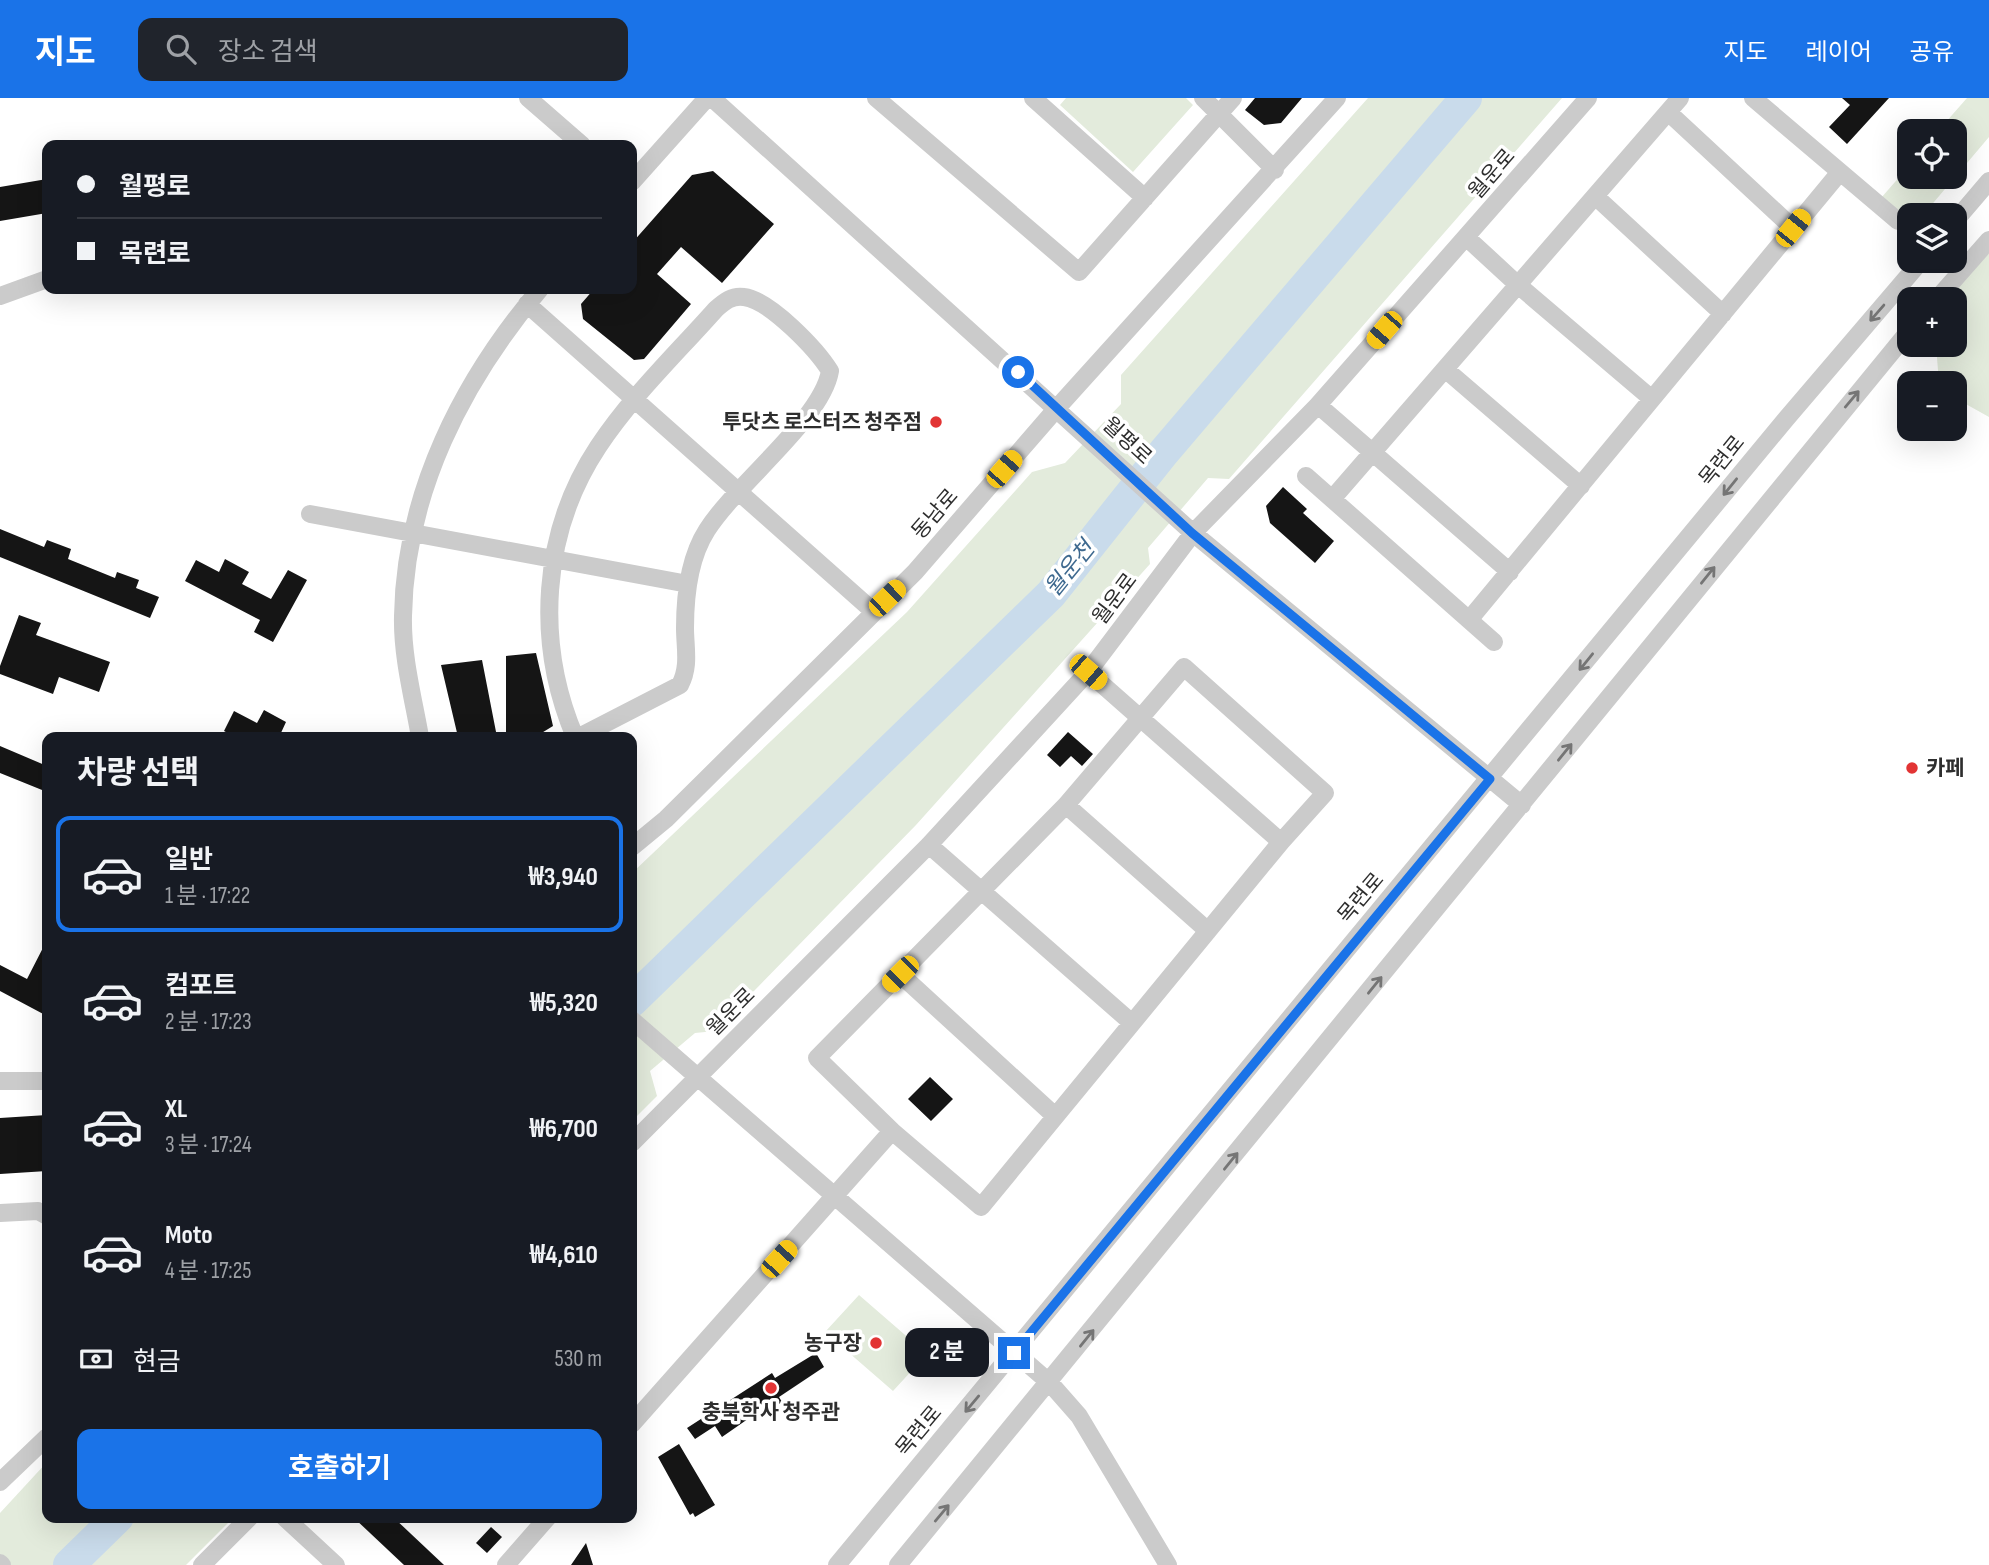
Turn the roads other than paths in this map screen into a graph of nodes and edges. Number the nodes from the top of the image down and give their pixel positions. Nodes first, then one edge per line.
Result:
1 (528, 98) edge
2 (710, 98) edge
3 (876, 98) edge
4 (1033, 98) edge
5 (1203, 98) edge
6 (1233, 98) edge
7 (1337, 98) edge
8 (1588, 98) edge
9 (1680, 98) edge
10 (1753, 98) edge
11 (1668, 112) junction
12 (1219, 114) junction
13 (576, 140) edge
14 (1275, 170) junction
15 (1840, 172) junction
16 (637, 177) edge
17 (1989, 181) edge
18 (1595, 196) junction
19 (1145, 198) junction
20 (1967, 207) edge
21 (1897, 220) edge
22 (1793, 228) junction
23 (1466, 237) junction
24 (1989, 240) edge
25 (1911, 273) edge
26 (42, 281) edge
27 (1518, 285) junction
28 (1948, 287) edge
29 (536, 294) edge
30 (0, 296) edge
31 (527, 304) junction
32 (1723, 314) junction
33 (1897, 346) edge
34 (1445, 369) junction
35 (636, 399) junction
36 (1652, 399) junction
37 (1318, 405) junction
38 (1057, 408) junction
39 (1373, 453) junction
40 (1306, 476) dead end
41 (1581, 486) junction
42 (738, 488) junction
43 (1332, 499) junction
44 (310, 514) dead end
45 (413, 531) junction
46 (1192, 533) junction
47 (554, 562) junction
48 (1510, 572) junction
49 (688, 584) junction
50 (873, 611) junction
51 (1469, 621) junction
52 (1494, 642) dead end
53 (1088, 672) junction
54 (1142, 719) junction
55 (419, 732) edge
56 (575, 732) edge
57 (587, 732) edge
58 (1490, 779) junction
59 (1522, 805) junction
60 (1066, 806) junction
61 (1281, 842) junction
62 (637, 843) edge
63 (929, 845) junction
64 (982, 893) junction
65 (1208, 931) junction
66 (900, 974) junction
67 (1132, 1023) junction
68 (637, 1025) edge
69 (697, 1079) junction
70 (42, 1081) edge
71 (0, 1082) edge
72 (1055, 1116) junction
73 (892, 1131) junction
74 (637, 1138) edge
75 (834, 1198) junction
76 (0, 1213) edge
77 (42, 1213) edge
78 (1014, 1353) junction
79 (1050, 1383) junction
80 (637, 1418) edge
81 (42, 1442) edge
82 (0, 1482) edge
83 (244, 1523) edge
84 (290, 1523) edge
85 (543, 1523) edge
86 (202, 1565) edge
87 (336, 1565) edge
88 (506, 1565) edge
89 (837, 1565) edge
90 (898, 1565) edge
91 (1168, 1565) edge

1 - 13 street
2 - 16 street
2 - 38 street, 월평로
3 - 19 street
4 - 19 street
5 - 12 street
6 - 12 street
7 - 14 street, 동남로
8 - 23 street, 월운로
9 - 11 street
10 - 15 street
11 - 18 street
11 - 22 street
12 - 14 street
12 - 19 street
14 - 38 street, 동남로
15 - 21 street
15 - 22 street
17 - 20 street
18 - 27 street
18 - 32 street
22 - 32 street
23 - 27 street
23 - 37 street, 월운로
24 - 28 street
25 -> 58 street, 목련로
26 - 30 street
27 - 34 street
27 - 36 street
29 - 31 street
31 - 35 street
31 - 45 street
32 - 36 street
59 -> 33 street
34 - 39 street
34 - 41 street
35 - 42 street
35 - 42 street
35 - 47 street
36 - 41 street
37 - 39 street
37 - 46 street, 월운로
38 - 46 street, 월평로
38 - 50 street, 동남로
39 - 43 street
39 - 48 street
40 - 43 street
41 - 48 street
42 - 49 street
42 - 50 street
43 - 51 street
44 - 45 street
45 - 47 street
45 - 55 street
46 - 53 street, 월운로
46 - 58 street, 월평로
47 - 49 street
47 - 56 street
48 - 51 street
49 - 57 street
50 - 62 street, 동남로
51 - 52 street
53 - 54 street
53 - 63 street, 월운로
54 - 60 street
54 - 61 street
54 - 61 street
58 - 59 street, 월평로
58 - 78 street, 목련로
79 -> 59 street
60 - 64 street
60 - 65 street
61 - 65 street
63 - 64 street
63 - 69 street, 월운로
64 - 66 street
64 - 67 street
65 - 67 street
66 - 72 street
66 - 73 street
67 - 72 street
68 - 69 street
69 - 74 street, 월운로
69 - 75 street
70 - 71 street
72 - 73 street
73 - 75 street
75 - 78 street
75 - 80 street
76 - 77 street
78 - 79 street
78 -> 89 street, 목련로
90 -> 79 street
79 - 91 street
81 - 82 street
83 - 86 street
84 - 87 street
85 - 88 street

